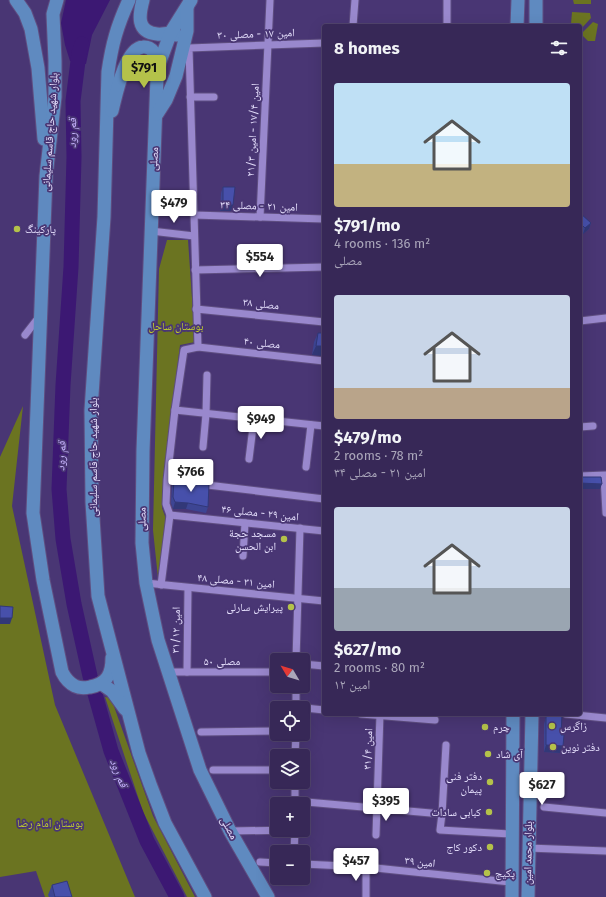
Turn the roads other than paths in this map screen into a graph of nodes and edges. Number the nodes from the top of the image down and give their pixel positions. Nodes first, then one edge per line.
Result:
1 (16, 0) edge
2 (57, 0) edge
3 (129, 0) edge
4 (143, 0) edge
5 (270, 0) edge
6 (355, 0) edge
7 (447, 0) edge
8 (518, 0) edge
9 (536, 0) edge
10 (189, 4) edge
11 (353, 24) edge
12 (447, 24) edge
13 (517, 24) edge
14 (536, 24) edge
15 (170, 32) junction
16 (322, 43) edge
17 (269, 44) junction
18 (187, 45) junction
19 (159, 64) junction
20 (190, 97) junction
21 (214, 97) dead end
22 (156, 116) junction
23 (106, 128) junction
24 (47, 169) junction
25 (194, 215) junction
26 (260, 217) junction
27 (322, 219) edge
28 (151, 231) junction
29 (194, 236) junction
30 (322, 267) edge
31 (195, 270) junction
32 (196, 309) junction
33 (41, 315) junction
34 (606, 318) edge
35 (582, 321) edge
36 (322, 322) edge
37 (26, 335) dead end
38 (198, 347) junction
39 (322, 361) edge
40 (207, 375) dead end
41 (175, 410) junction
42 (206, 414) junction
43 (254, 419) junction
44 (311, 425) junction
45 (322, 426) edge
46 (593, 426) dead end
47 (582, 427) edge
48 (203, 447) dead end
49 (249, 459) dead end
50 (306, 467) dead end
51 (605, 475) edge
52 (582, 476) edge
53 (167, 480) junction
54 (175, 481) edge
55 (191, 483) edge
56 (322, 499) edge
57 (606, 513) edge
58 (170, 515) junction
59 (245, 523) junction
60 (300, 528) junction
61 (322, 531) edge
62 (243, 556) dead end
63 (146, 583) junction
64 (161, 585) junction
65 (188, 588) junction
66 (297, 598) junction
67 (322, 601) edge
68 (111, 646) junction
69 (296, 653) edge
70 (310, 665) edge
71 (322, 666) edge
72 (167, 672) junction
73 (187, 672) junction
74 (270, 672) edge
75 (102, 684) junction
76 (310, 709) edge
77 (322, 710) edge
78 (380, 716) edge
79 (391, 716) edge
80 (513, 716) edge
81 (532, 716) edge
82 (582, 716) edge
83 (131, 718) junction
84 (606, 718) edge
85 (435, 720) dead end
86 (270, 731) edge
87 (201, 732) dead end
88 (446, 745) dead end
89 (213, 770) dead end
90 (270, 770) edge
91 (310, 803) edge
92 (544, 807) dead end
93 (377, 808) junction
94 (606, 812) edge
95 (442, 814) junction
96 (270, 830) edge
97 (230, 831) junction
98 (512, 834) junction
99 (376, 835) dead end
100 (528, 848) junction
101 (606, 851) edge
102 (260, 862) dead end
103 (270, 863) edge
104 (310, 864) edge
105 (366, 867) junction
106 (511, 882) junction
107 (205, 897) edge
108 (268, 897) edge
109 (366, 897) edge
110 (512, 897) edge
111 (528, 897) edge

1 - 24 main road
2 - 24 main road, بلوار شهید حاج قاسم سلیمانی
3 - 23 main road, بلوار شهید حاج قاسم سلیمانی
4 - 15 main road
5 - 17 street, امین ۱۷/۴ - امین ۲۱/۳
6 - 11 street
7 - 12 street
8 - 13 main road
9 - 14 main road
10 - 15 main road, مصلی
10 - 18 main road
15 - 18 main road
15 - 19 main road, مصلی
16 - 17 street, امین ۱۷ - مصلی ۳۰
17 - 18 street, امین ۱۷ - مصلی ۳۰
17 - 26 street, امین ۱۷/۴ - امین ۲۱/۳
18 - 20 street
18 - 22 main road
19 - 22 main road, مصلی
19 - 23 main road
20 - 21 street
20 - 25 street
22 - 28 main road, مصلی
23 - 68 main road, بلوار شهید حاج قاسم سلیمانی
24 - 33 main road, بلوار شهید حاج قاسم سلیمانی
25 - 26 street, امین ۲۱ - مصلی ۳۴
25 - 29 street
26 - 27 street, امین ۲۱ - مصلی ۳۴
28 - 29 street
28 - 63 main road, مصلی
29 - 31 street
30 - 31 street
31 - 32 street
32 - 36 street, مصلی ۳۸
32 - 38 street
33 - 37 street
33 - 75 main road, بلوار شهید حاج قاسم سلیمانی
34 - 35 street
38 - 39 street, مصلی ۴۰
38 - 41 street
40 - 42 street
41 - 42 street
41 - 53 street
42 - 43 street
42 - 48 street
43 - 44 street
43 - 49 street
44 - 45 street
44 - 50 street
46 - 47 street
51 - 52 street
51 - 57 street
53 - 54 street
53 - 58 street
55 - 56 street
58 - 59 street, امین ۲۹ - مصلی ۴۶
58 - 64 street
59 - 60 street, امین ۲۹ - مصلی ۴۶
59 - 62 street
60 - 61 street, امین ۲۹ - مصلی ۴۶
60 - 66 street
63 - 64 street, امین ۳۱ - مصلی ۴۸
63 - 72 main road, مصلی
64 - 65 street, امین ۳۱ - مصلی ۴۸
65 - 66 street, امین ۳۱ - مصلی ۴۸
65 - 73 street, امین ۳۱/۱۲
66 - 67 street, امین ۳۱ - مصلی ۴۸
66 - 69 street
68 - 75 main road
68 - 83 main road, بلوار شهید حاج قاسم سلیمانی
70 - 71 street
72 - 73 street, مصلی ۵۰
72 - 97 main road, مصلی
73 - 74 street, مصلی ۵۰
75 - 83 main road
76 - 77 street
78 - 93 street, امین ۳۱/۴
79 - 85 street
80 - 98 main road, بلوار محمد امین
81 - 100 main road, بلوار محمد امین
82 - 84 street
83 - 107 main road, بلوار شهید حاج قاسم سلیمانی
86 - 87 street
88 - 95 street
89 - 90 street
91 - 93 street
92 - 94 street
93 - 95 street
93 - 99 street, امین ۳۱/۴
95 - 98 street
96 - 97 street
97 - 108 main road, مصلی
98 - 106 main road, بلوار محمد امین
100 - 101 street
100 - 111 main road, بلوار محمد امین
102 - 103 street
104 - 105 street, امین ۳۹
105 - 106 street, امین ۳۹
105 - 109 street
106 - 110 main road, بلوار محمد امین

